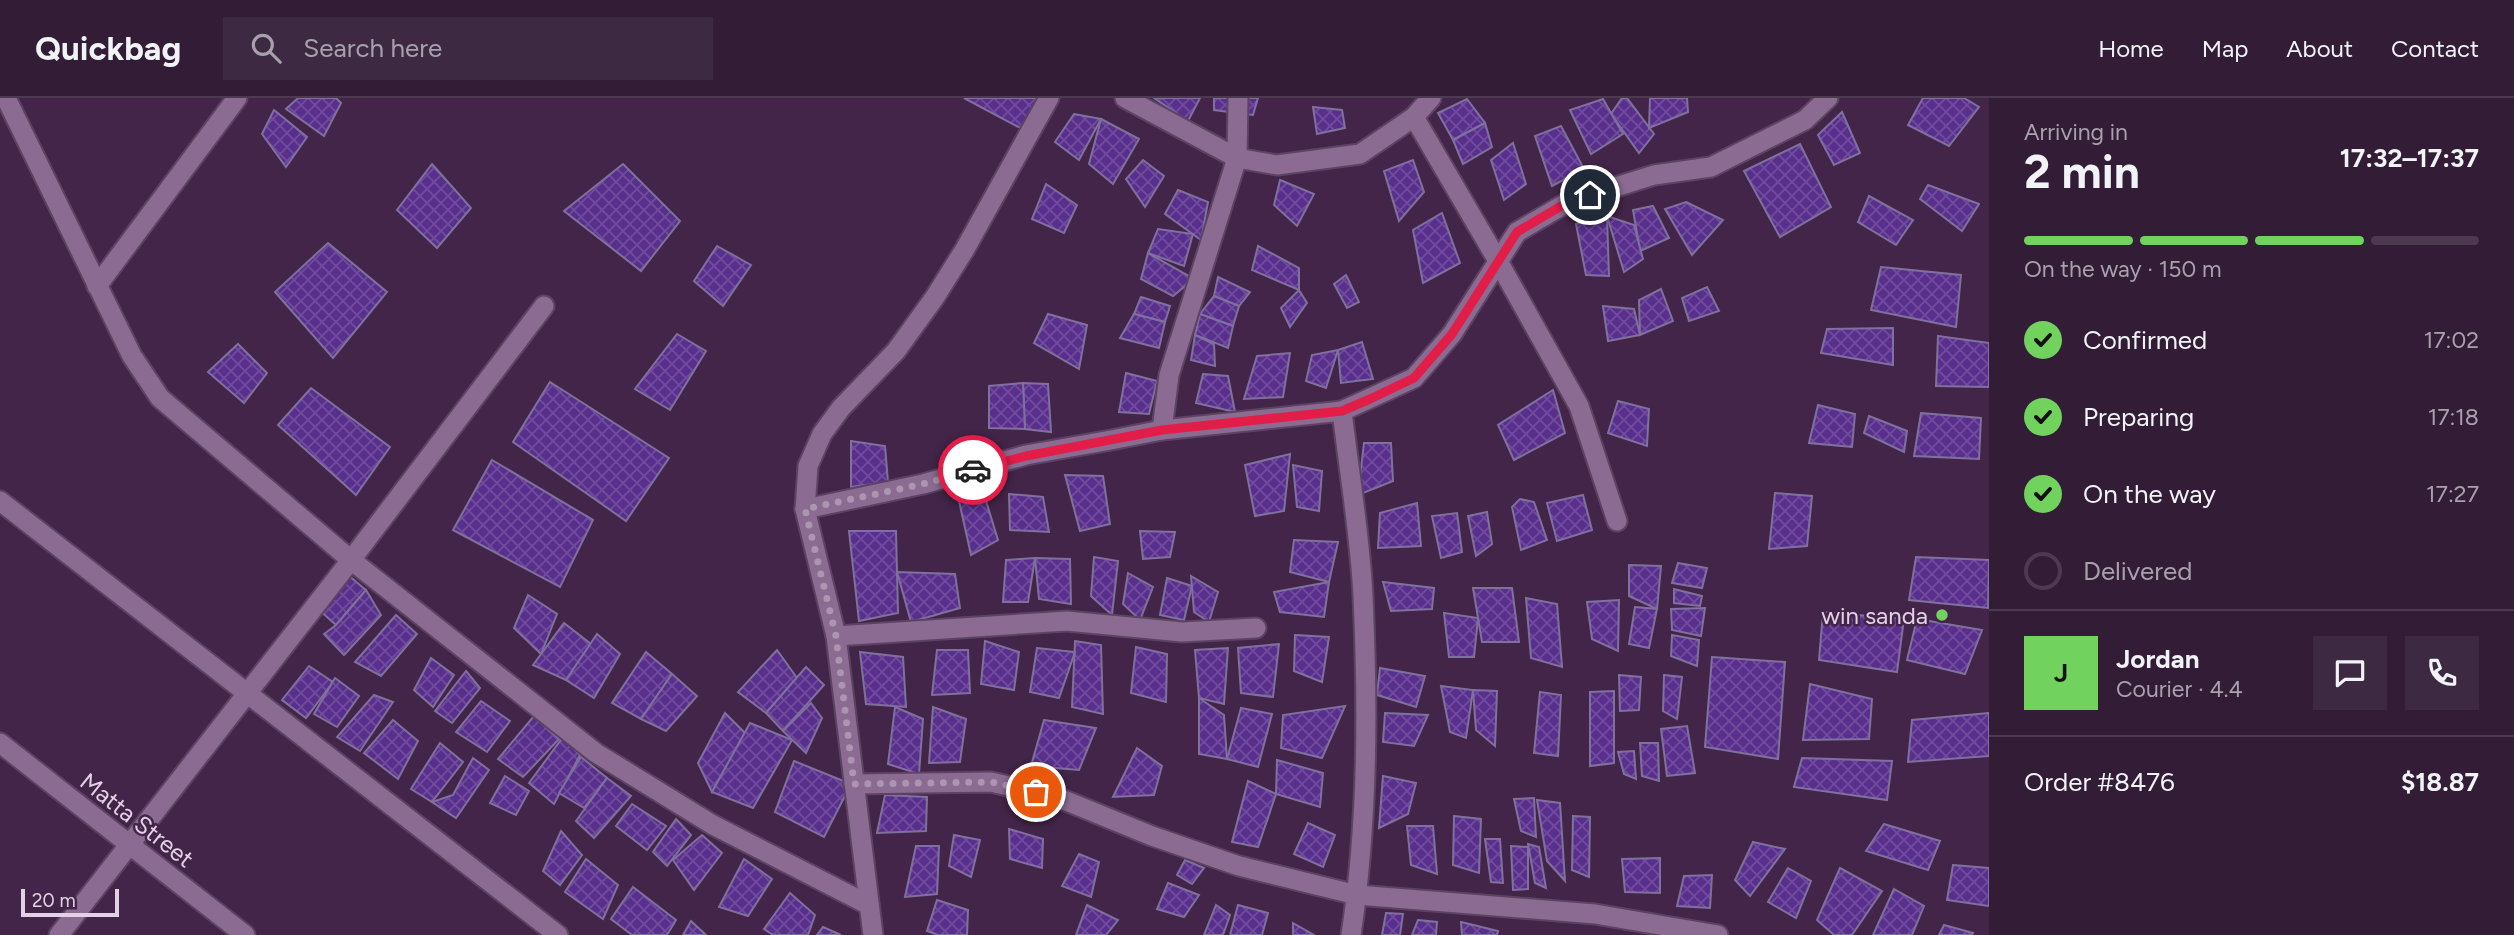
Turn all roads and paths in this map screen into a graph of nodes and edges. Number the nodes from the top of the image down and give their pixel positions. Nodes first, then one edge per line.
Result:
1 (6, 98) edge
2 (237, 98) edge
3 (1049, 98) edge
4 (1125, 98) edge
5 (1238, 98) edge
6 (1431, 98) edge
7 (1828, 98) edge
8 (1413, 117) junction
9 (1237, 158) junction
10 (1498, 261) junction
11 (97, 286) junction
12 (544, 306) dead end
13 (1342, 411) junction
14 (1162, 430) junction
15 (0, 501) edge
16 (805, 509) junction
17 (1617, 521) dead end
18 (351, 560) junction
19 (1256, 628) dead end
20 (836, 636) junction
21 (248, 693) junction
22 (0, 743) edge
23 (854, 784) junction
24 (129, 846) junction
25 (1357, 895) junction
26 (869, 905) junction
27 (60, 935) edge
28 (245, 935) edge
29 (558, 935) edge
30 (873, 935) edge
31 (1351, 935) edge
32 (1718, 935) edge

1 - 11 street
2 - 11 street
3 - 16 street
4 - 9 street
5 - 9 street
6 - 8 street
7 - 10 street
8 - 9 street
8 - 10 street
9 - 14 street
10 - 13 street
10 - 17 street
11 - 18 street
12 - 18 street
13 - 14 street
13 - 25 street
14 - 16 street
15 - 21 street
16 - 20 street
18 - 21 street
18 - 26 street
19 - 20 street
20 - 23 street
21 - 24 street
21 - 29 street
22 - 24 street, Matta Street
23 - 25 street
23 - 26 street
24 - 27 street
24 - 28 street, Matta Street
25 - 31 street
25 - 32 street
26 - 30 street

